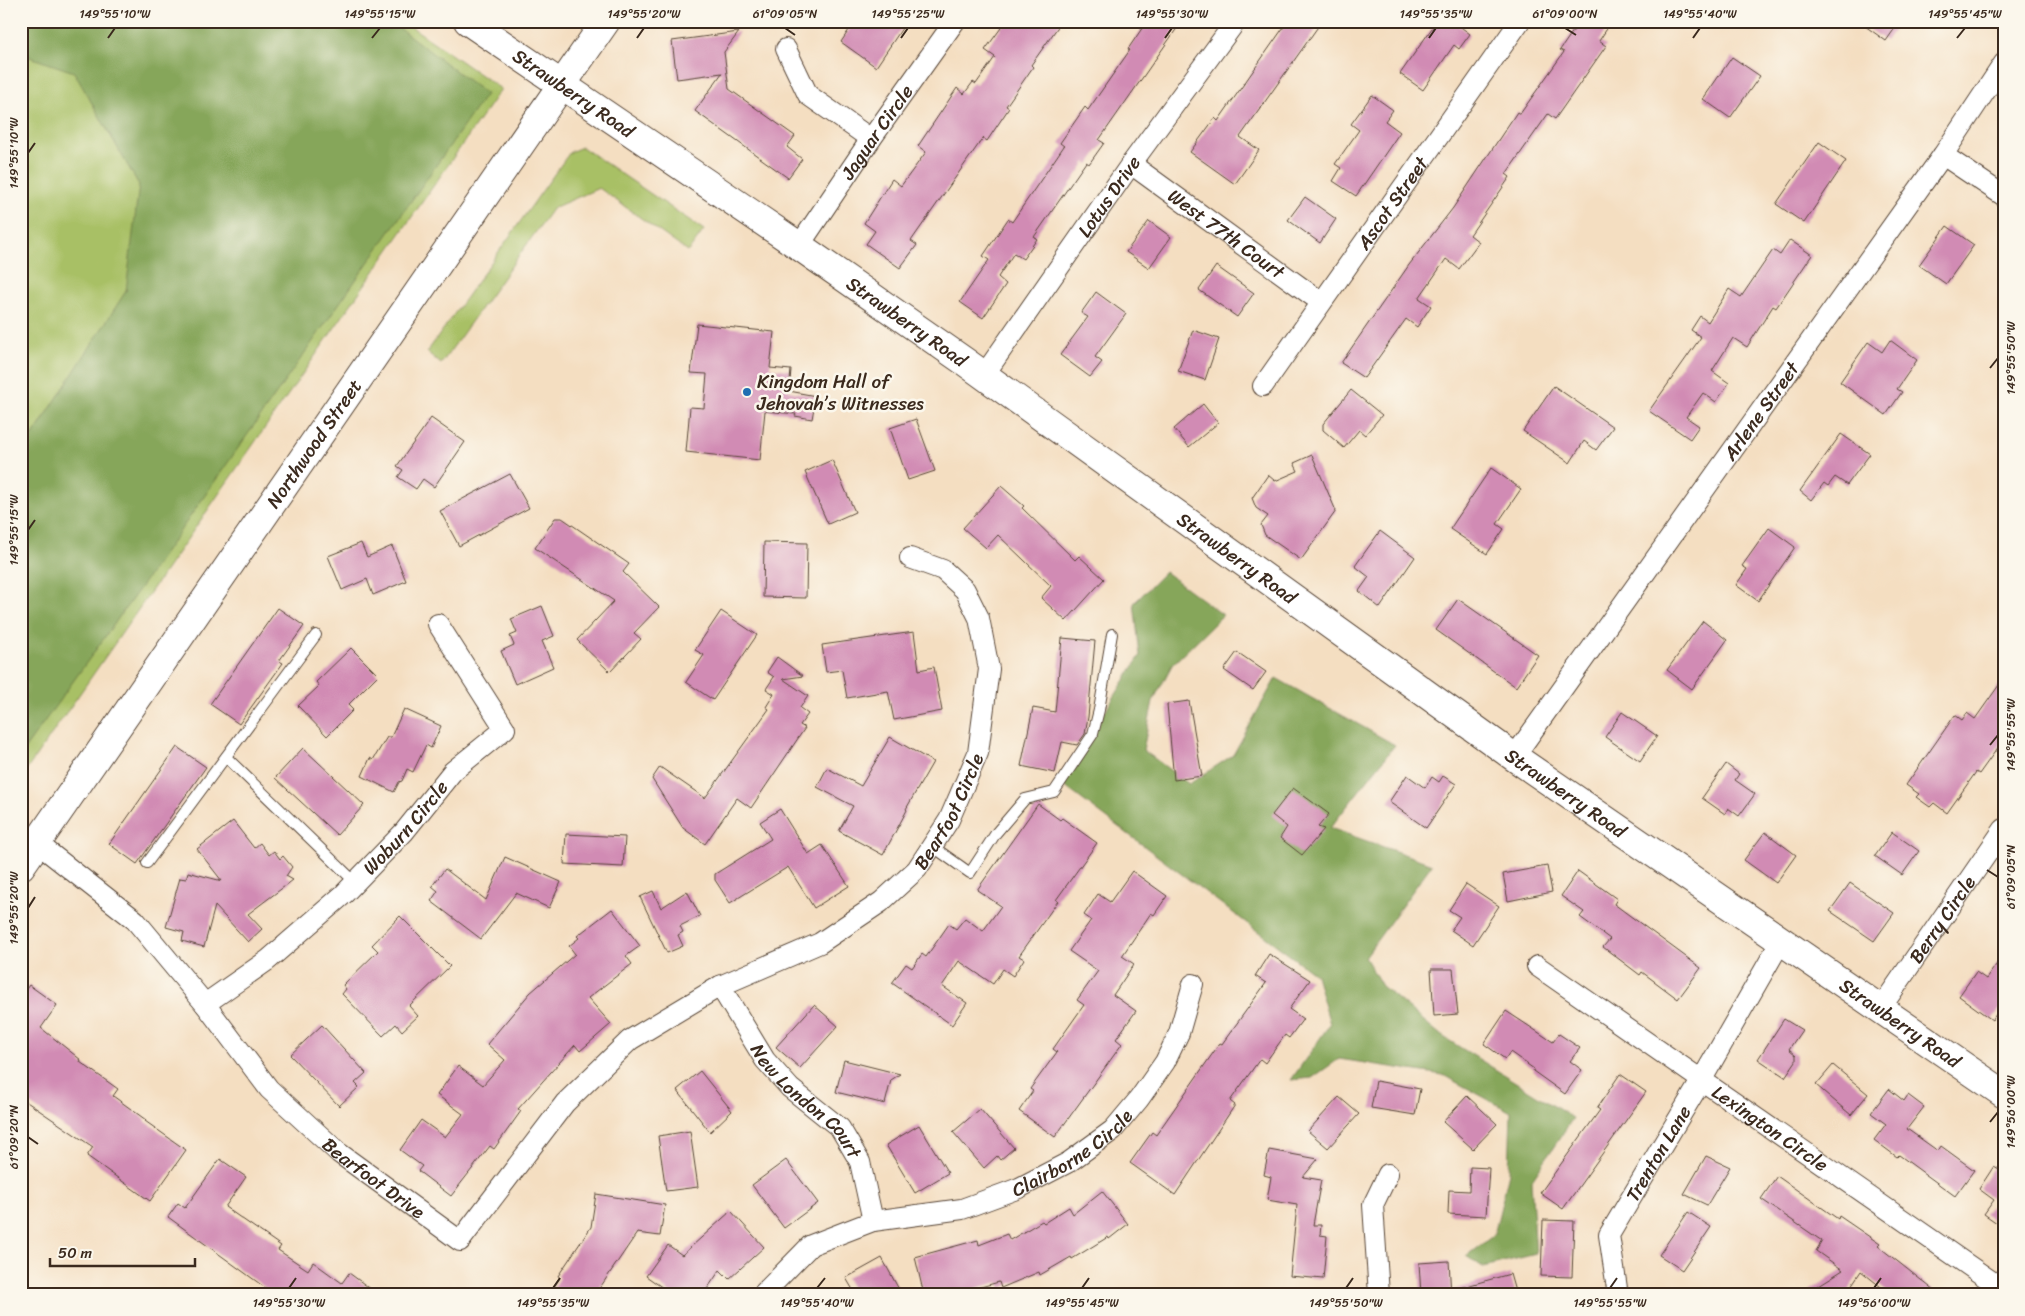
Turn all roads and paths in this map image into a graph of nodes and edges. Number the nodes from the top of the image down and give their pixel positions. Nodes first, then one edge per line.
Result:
1 (468, 21) edge
2 (606, 21) edge
3 (955, 21) edge
4 (1236, 21) edge
5 (1520, 21) edge
6 (786, 49) dead end
7 (2004, 63) edge
8 (560, 86) junction
9 (871, 139) junction
10 (1943, 155) junction
11 (1131, 164) junction
12 (2004, 196) edge
13 (799, 246) junction
14 (1321, 302) junction
15 (984, 375) junction
16 (1264, 386) dead end
17 (910, 558) dead end
18 (438, 624) dead end
19 (1112, 634) dead end
20 (316, 635) dead end
21 (226, 757) junction
22 (1514, 757) junction
23 (2004, 829) edge
24 (37, 843) junction
25 (932, 846) junction
26 (147, 864) dead end
27 (21, 866) edge
28 (355, 882) junction
29 (1781, 941) junction
30 (1537, 966) dead end
31 (1193, 984) dead end
32 (720, 986) junction
33 (205, 1004) junction
34 (1880, 1009) junction
35 (1701, 1081) junction
36 (2004, 1094) edge
37 (1388, 1174) dead end
38 (873, 1222) junction
39 (2004, 1290) edge
40 (762, 1295) edge
41 (1379, 1295) edge
42 (1618, 1295) edge

1 - 8 street, Strawberry Road
2 - 8 street, Northwood Street
3 - 9 street, Jaguar Circle
4 - 11 street, Lotus Drive
5 - 14 street, Ascot Street
6 - 9 street
7 - 10 street, Arlene Street
8 - 13 street, Strawberry Road
8 - 24 street, Northwood Street
9 - 13 street, Jaguar Circle
10 - 12 street
10 - 22 street, Arlene Street
11 - 14 street, West 77th Court
11 - 15 street, Lotus Drive
13 - 15 street, Strawberry Road
14 - 16 street, Ascot Street
15 - 22 street, Strawberry Road
17 - 25 street, Bearfoot Circle
18 - 28 street, Woburn Circle
19 - 25 lane
20 - 21 lane
21 - 26 lane
21 - 28 lane
22 - 29 street, Strawberry Road
23 - 34 street, Berry Circle
24 - 27 street, Northwood Street
24 - 33 street, Bearfoot Drive
25 - 32 street, Bearfoot Circle
28 - 33 street, Woburn Circle
29 - 34 street, Strawberry Road
29 - 35 street, Trenton Lane
30 - 35 street, Lexington Circle
31 - 38 street, Clairborne Circle
32 - 33 street, Bearfoot Drive
32 - 38 street, New London Court
34 - 36 street, Strawberry Road
35 - 39 street, Lexington Circle
35 - 42 street, Trenton Lane
37 - 41 street
38 - 40 street, Clairborne Circle

